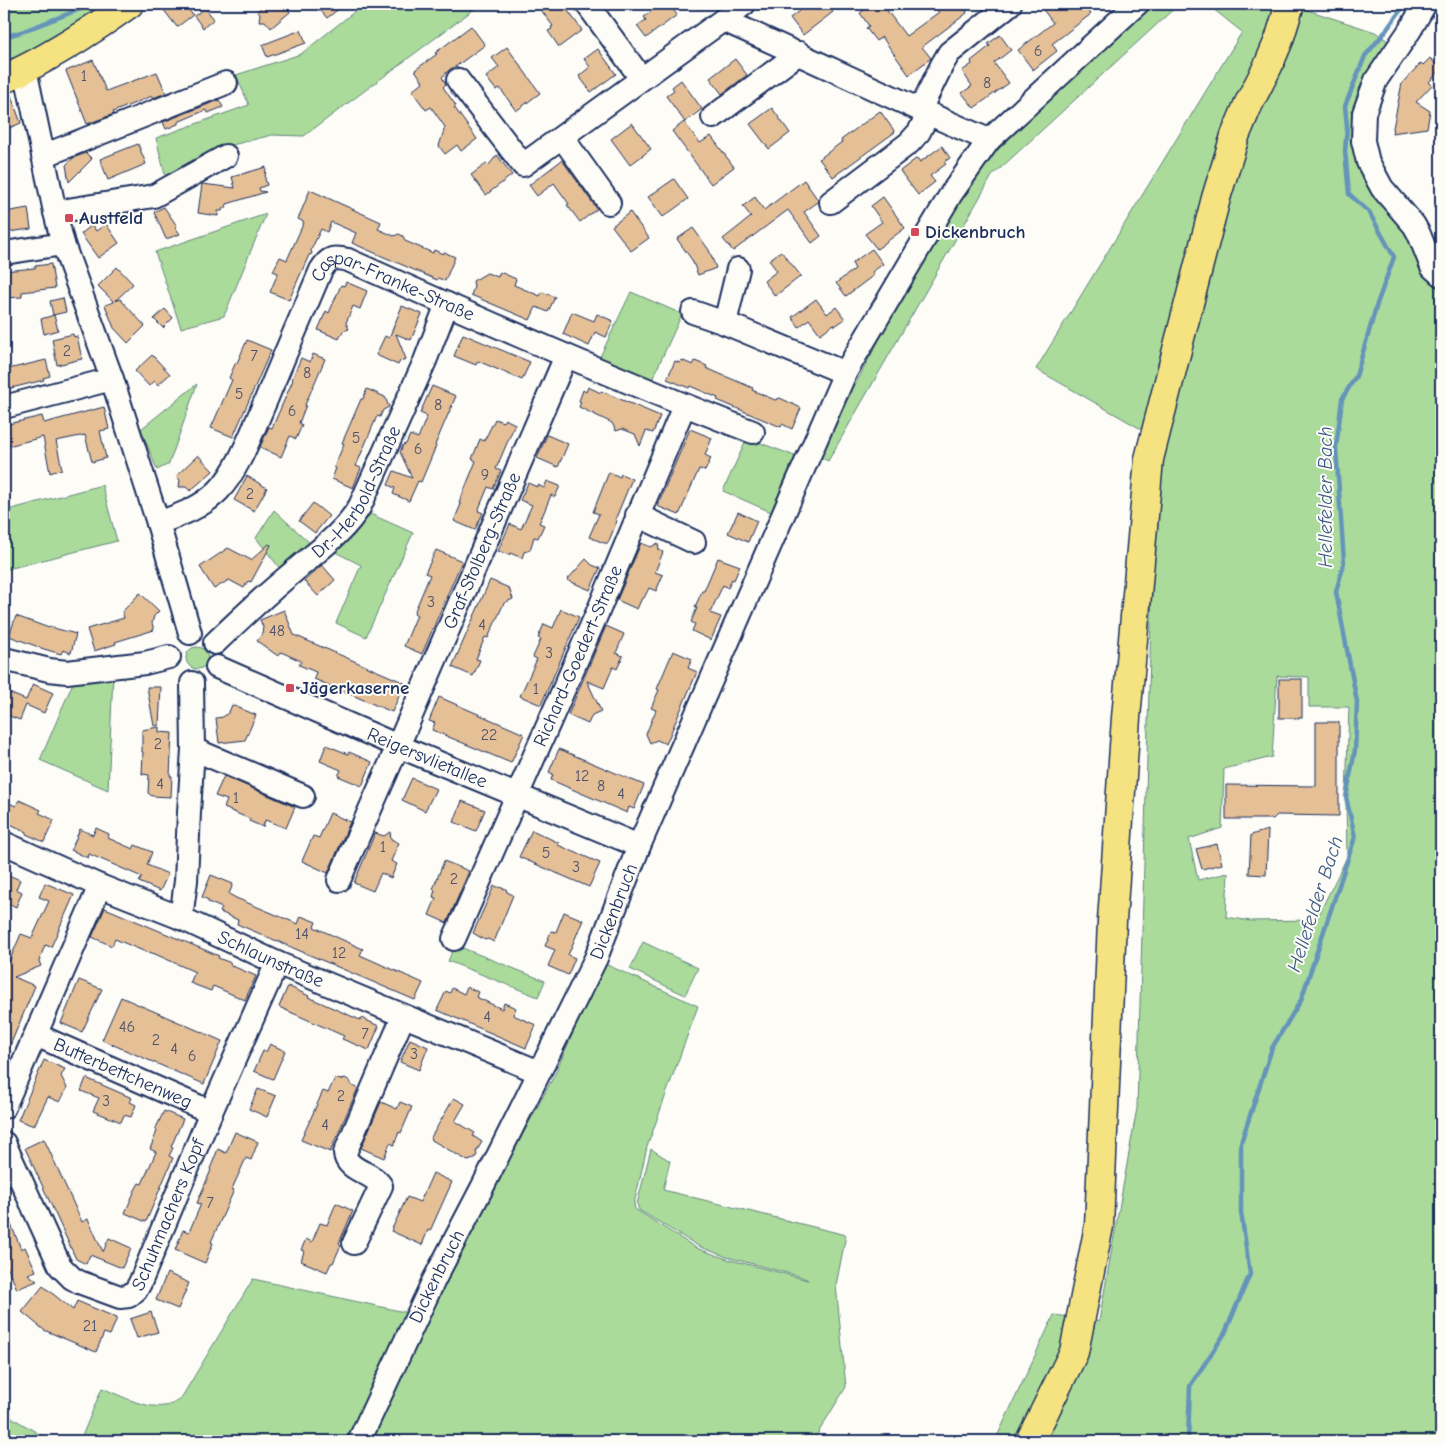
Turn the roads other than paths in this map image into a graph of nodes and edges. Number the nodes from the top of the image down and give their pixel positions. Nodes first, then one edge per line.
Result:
1 (130, 4) edge
2 (587, 4) edge
3 (744, 4) edge
4 (1010, 4) edge
5 (1137, 4) edge
6 (1290, 4) edge
7 (1425, 4) edge
8 (723, 20) junction
9 (799, 53) junction
10 (14, 74) edge
11 (641, 78) junction
12 (458, 80) dead end
13 (226, 83) dead end
14 (924, 112) junction
15 (713, 117) dead end
16 (562, 137) junction
17 (989, 140) junction
18 (43, 156) junction
19 (226, 156) dead end
20 (831, 202) dead end
21 (610, 203) dead end
22 (55, 212) junction
23 (63, 244) junction
24 (4, 253) edge
25 (738, 269) dead end
26 (1441, 275) edge
27 (447, 304) junction
28 (693, 312) dead end
29 (725, 323) junction
30 (566, 356) junction
31 (845, 373) junction
32 (112, 379) junction
33 (684, 406) junction
34 (4, 407) edge
35 (753, 432) dead end
36 (637, 515) junction
37 (158, 523) junction
38 (694, 542) dead end
39 (190, 633) junction
40 (215, 643) junction
41 (169, 657) junction
42 (4, 659) edge
43 (217, 667) junction
44 (192, 682) junction
45 (398, 746) junction
46 (193, 749) junction
47 (303, 796) dead end
48 (517, 797) junction
49 (4, 844) edge
50 (639, 846) junction
51 (339, 880) dead end
52 (100, 886) junction
53 (181, 918) junction
54 (454, 939) dead end
55 (277, 963) junction
56 (403, 1017) junction
57 (36, 1035) junction
58 (539, 1072) junction
59 (4, 1107) edge
60 (211, 1112) junction
61 (4, 1143) edge
62 (354, 1243) dead end
63 (359, 1441) edge
64 (1030, 1441) edge

1 - 10 main road
2 - 11 street
3 - 8 street
4 - 14 street
5 - 17 street, Dickenbruch
6 - 64 main road
7 - 26 street
8 - 9 street
8 - 11 street
9 - 14 street
9 - 15 street
10 - 18 street
11 - 16 street
12 - 16 street
13 - 18 street
14 - 17 street
14 - 20 street
16 - 21 street
17 - 31 street, Dickenbruch
18 - 22 street
19 - 22 street
22 - 23 street
23 - 24 street
23 - 32 street
25 - 29 street
27 - 30 street, Caspar-Franke-Straße
27 - 37 street, Caspar-Franke-Straße
27 - 40 street, Dr.-Herbold-Straße
28 - 29 street
29 - 31 street
30 - 33 street, Caspar-Franke-Straße
30 - 45 street, Graf-Stolberg-Straße
31 - 50 street, Dickenbruch
32 - 34 street
32 - 37 street
33 - 35 street, Caspar-Franke-Straße
33 - 36 street, Richard-Goedert-Straße
36 - 38 street
36 - 48 street, Richard-Goedert-Straße
37 - 39 street
39 - 40 street
39 - 41 street
40 - 43 street
41 - 42 street
41 - 44 street
43 - 44 street
43 - 45 street, Reigersvlietallee
44 - 46 street
45 - 48 street, Reigersvlietallee
45 - 51 street, Graf-Stolberg-Straße
46 - 47 street
46 - 53 street
48 - 50 street, Reigersvlietallee
48 - 54 street, Richard-Goedert-Straße
49 - 52 street, Schlaunstraße
50 - 58 street, Dickenbruch
52 - 53 street, Schlaunstraße
52 - 57 street
53 - 55 street, Schlaunstraße
55 - 56 street, Schlaunstraße
55 - 60 street, Schuhmachers Kopf
56 - 58 street, Schlaunstraße
56 - 62 street
57 - 59 street
57 - 60 street, Butterbettchenweg
58 - 63 street, Dickenbruch
60 - 61 street, Schuhmachers Kopf

